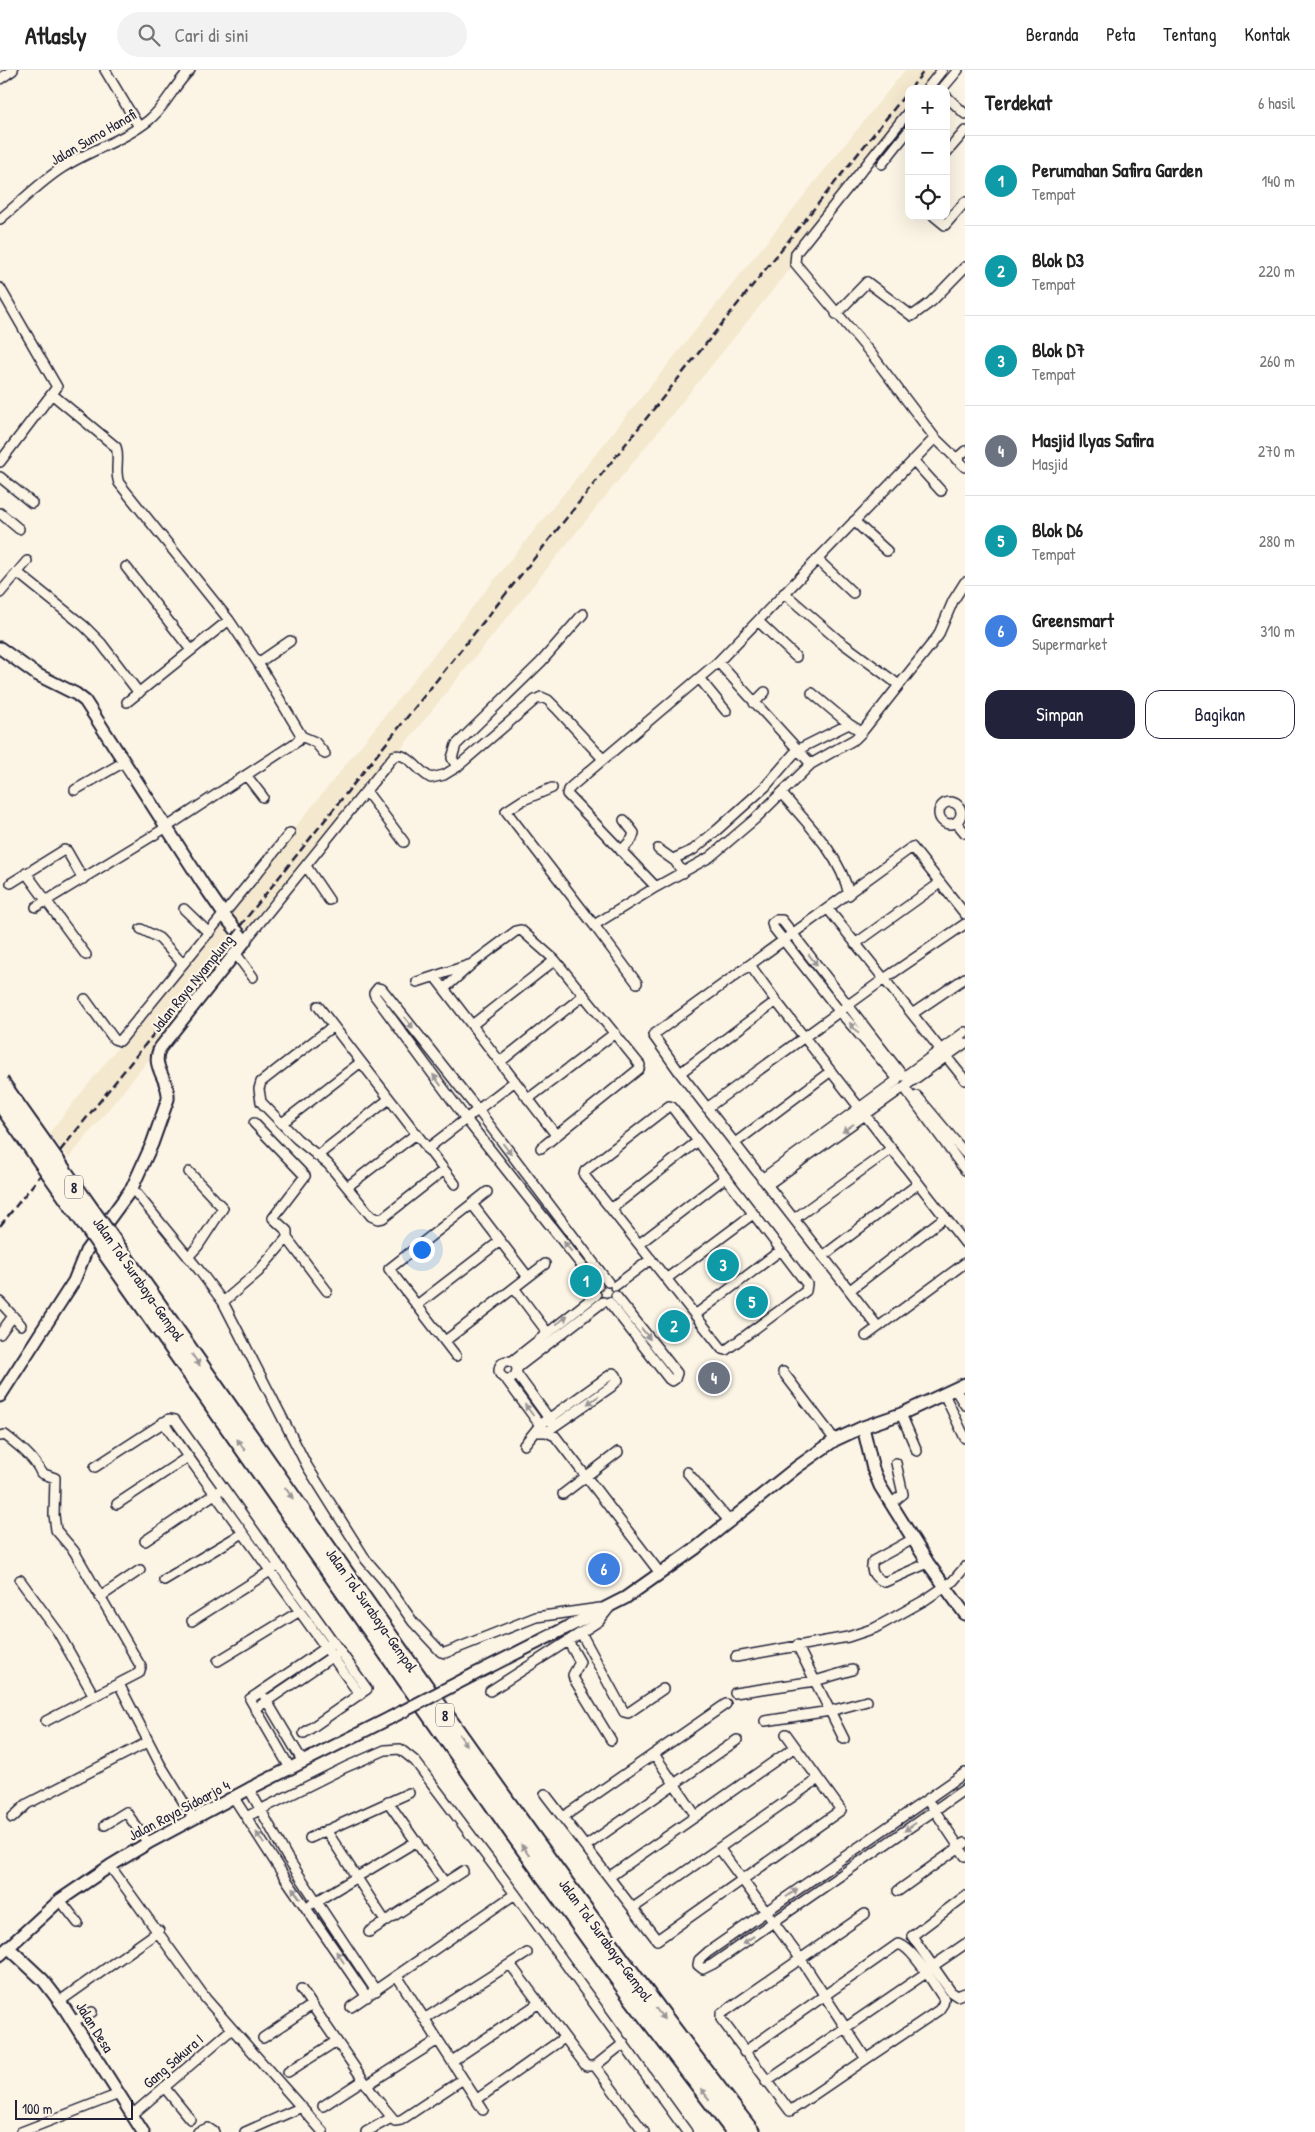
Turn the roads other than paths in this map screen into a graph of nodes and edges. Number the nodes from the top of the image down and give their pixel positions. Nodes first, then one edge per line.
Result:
1 (13, 70) edge
2 (105, 70) edge
3 (190, 70) edge
4 (942, 70) edge
5 (958, 70) edge
6 (0, 79) edge
7 (929, 85) edge
8 (945, 85) edge
9 (950, 100) edge
10 (965, 114) edge
11 (905, 116) edge
12 (139, 127) junction
13 (965, 131) edge
14 (905, 135) edge
15 (950, 148) edge
16 (882, 164) dead end
17 (965, 202) edge
18 (0, 219) edge
19 (950, 219) edge
20 (939, 220) edge
21 (949, 220) edge
22 (965, 267) edge
23 (0, 288) edge
24 (836, 314) junction
25 (53, 395) junction
26 (935, 438) junction
27 (965, 451) edge
28 (956, 459) junction
29 (913, 460) junction
30 (0, 462) edge
31 (965, 467) edge
32 (0, 477) edge
33 (941, 492) dead end
34 (32, 503) dead end
35 (0, 512) edge
36 (854, 521) junction
37 (19, 529) dead end
38 (887, 551) dead end
39 (817, 559) junction
40 (27, 561) dead end
41 (126, 568) dead end
42 (18, 573) junction
43 (965, 582) edge
44 (0, 593) edge
45 (784, 593) junction
46 (853, 593) dead end
47 (583, 614) dead end
48 (229, 620) junction
49 (758, 621) junction
50 (290, 641) dead end
51 (0, 648) edge
52 (191, 650) junction
53 (796, 657) dead end
54 (718, 662) junction
55 (258, 663) junction
56 (699, 678) junction
57 (893, 680) junction
58 (765, 692) dead end
59 (139, 693) junction
60 (812, 693) dead end
61 (126, 702) dead end
62 (754, 703) junction
63 (726, 711) dead end
64 (855, 728) junction
65 (301, 736) junction
66 (325, 754) dead end
67 (803, 757) junction
68 (603, 759) junction
69 (124, 762) junction
70 (457, 767) junction
71 (246, 775) junction
72 (552, 788) dead end
73 (75, 790) dead end
74 (366, 791) junction
75 (782, 794) junction
76 (263, 797) dead end
77 (748, 812) junction
78 (624, 820) dead end
79 (956, 822) dead end
80 (166, 827) junction
81 (290, 833) dead end
82 (965, 833) edge
83 (722, 835) junction
84 (404, 842) dead end
85 (627, 845) junction
86 (658, 849) dead end
87 (704, 850) junction
88 (677, 865) junction
89 (306, 866) junction
90 (26, 873) junction
91 (83, 880) junction
92 (11, 883) dead end
93 (940, 883) junction
94 (656, 887) junction
95 (849, 895) junction
96 (330, 900) dead end
97 (47, 901) junction
98 (36, 908) dead end
99 (184, 909) dead end
100 (828, 909) junction
101 (965, 914) edge
102 (224, 915) junction
103 (965, 924) edge
104 (594, 925) junction
105 (141, 929) dead end
106 (209, 933) junction
107 (792, 934) junction
108 (784, 940) junction
109 (245, 941) junction
110 (855, 944) junction
111 (236, 954) junction
112 (86, 955) dead end
113 (555, 960) junction
114 (473, 963) junction
115 (183, 964) junction
116 (750, 965) junction
117 (253, 977) dead end
118 (435, 977) junction
119 (965, 978) edge
120 (884, 979) junction
121 (417, 982) dead end
122 (637, 983) dead end
123 (444, 989) junction
124 (584, 995) junction
125 (84, 1000) dead end
126 (776, 1001) junction
127 (318, 1006) dead end
128 (848, 1006) junction
129 (840, 1012) junction
130 (912, 1014) junction
131 (472, 1025) junction
132 (333, 1026) junction
133 (965, 1032) edge
134 (615, 1033) junction
135 (805, 1038) junction
136 (965, 1042) edge
137 (943, 1053) junction
138 (361, 1062) junction
139 (500, 1062) junction
140 (831, 1071) junction
141 (680, 1073) junction
142 (965, 1080) edge
143 (515, 1081) junction
144 (0, 1082) edge
145 (902, 1082) junction
146 (389, 1098) junction
147 (528, 1099) junction
148 (0, 1102) edge
149 (708, 1108) junction
150 (478, 1110) junction
151 (862, 1112) junction
152 (466, 1119) junction
153 (254, 1122) dead end
154 (282, 1122) junction
155 (416, 1134) junction
156 (556, 1134) junction
157 (698, 1141) junction
158 (735, 1143) junction
159 (541, 1148) dead end
160 (427, 1149) junction
161 (891, 1149) junction
162 (964, 1152) edge
163 (317, 1156) junction
164 (956, 1158) junction
165 (444, 1170) junction
166 (965, 1170) edge
167 (189, 1172) dead end
168 (725, 1178) junction
169 (765, 1182) junction
170 (455, 1184) dead end
171 (918, 1184) junction
172 (347, 1186) junction
173 (132, 1188) junction
174 (487, 1192) dead end
175 (472, 1204) junction
176 (611, 1209) junction
177 (753, 1214) junction
178 (945, 1217) junction
179 (794, 1219) junction
180 (287, 1238) junction
181 (500, 1241) junction
182 (965, 1243) edge
183 (639, 1244) junction
184 (781, 1250) junction
185 (823, 1256) junction
186 (189, 1258) junction
187 (651, 1259) junction
188 (545, 1264) dead end
189 (965, 1264) edge
190 (528, 1277) junction
191 (666, 1279) junction
192 (514, 1288) junction
193 (613, 1288) junction
194 (850, 1290) junction
195 (327, 1291) dead end
196 (143, 1294) junction
197 (601, 1296) junction
198 (0, 1302) edge
199 (223, 1302) junction
200 (417, 1305) junction
201 (696, 1315) junction
202 (13, 1316) junction
203 (21, 1325) dead end
204 (878, 1326) junction
205 (547, 1332) junction
206 (0, 1334) edge
207 (866, 1336) dead end
208 (445, 1341) junction
209 (456, 1356) dead end
210 (515, 1368) junction
211 (783, 1372) dead end
212 (506, 1379) junction
213 (960, 1387) edge
214 (944, 1394) junction
215 (0, 1396) edge
216 (965, 1405) edge
217 (901, 1414) junction
218 (163, 1422) junction
219 (552, 1422) junction
220 (863, 1427) junction
221 (541, 1430) junction
222 (0, 1436) edge
223 (556, 1436) junction
224 (965, 1438) edge
225 (835, 1440) junction
226 (524, 1445) dead end
227 (917, 1450) dead end
228 (618, 1452) dead end
229 (188, 1457) junction
230 (896, 1463) dead end
231 (96, 1467) dead end
232 (686, 1472) dead end
233 (586, 1477) junction
234 (224, 1487) junction
235 (215, 1494) junction
236 (564, 1494) dead end
237 (117, 1504) dead end
238 (891, 1504) junction
239 (730, 1522) junction
240 (244, 1533) junction
241 (912, 1539) junction
242 (145, 1541) dead end
243 (928, 1563) junction
244 (280, 1565) junction
245 (965, 1567) edge
246 (140, 1570) dead end
247 (271, 1571) junction
248 (660, 1574) junction
249 (20, 1580) dead end
250 (164, 1580) dead end
251 (944, 1587) junction
252 (100, 1598) junction
253 (610, 1607) junction
254 (300, 1611) junction
255 (965, 1614) edge
256 (192, 1621) dead end
257 (581, 1633) junction
258 (568, 1641) junction
259 (330, 1645) junction
260 (797, 1645) junction
261 (337, 1654) junction
262 (736, 1657) dead end
263 (218, 1662) dead end
264 (852, 1670) dead end
265 (815, 1681) junction
266 (118, 1684) junction
267 (261, 1690) junction
268 (663, 1690) dead end
269 (490, 1692) dead end
270 (735, 1693) dead end
271 (94, 1696) junction
272 (868, 1701) dead end
273 (267, 1702) junction
274 (726, 1704) dead end
275 (255, 1709) junction
276 (830, 1711) junction
277 (46, 1721) dead end
278 (765, 1721) dead end
279 (304, 1733) dead end
280 (786, 1734) dead end
281 (844, 1739) dead end
282 (610, 1740) dead end
283 (737, 1740) dead end
284 (148, 1742) junction
285 (795, 1747) junction
286 (654, 1754) junction
287 (303, 1762) junction
288 (290, 1768) junction
289 (965, 1773) edge
290 (818, 1779) junction
291 (674, 1784) junction
292 (965, 1789) edge
293 (249, 1790) junction
294 (409, 1792) dead end
295 (545, 1794) dead end
296 (234, 1798) junction
297 (928, 1798) junction
298 (388, 1802) junction
299 (261, 1810) junction
300 (934, 1810) junction
301 (696, 1816) junction
302 (563, 1817) junction
303 (12, 1818) dead end
304 (194, 1818) junction
305 (246, 1818) junction
306 (105, 1825) dead end
307 (326, 1830) junction
308 (310, 1838) dead end
309 (417, 1841) junction
310 (148, 1842) junction
311 (962, 1845) edge
312 (586, 1846) junction
313 (719, 1848) junction
314 (965, 1856) edge
315 (110, 1866) junction
316 (463, 1871) dead end
317 (357, 1877) junction
318 (609, 1877) junction
319 (742, 1880) junction
320 (445, 1883) junction
321 (898, 1891) dead end
322 (515, 1894) junction
323 (965, 1896) edge
324 (60, 1900) junction
325 (317, 1901) junction
326 (306, 1908) junction
327 (633, 1908) junction
328 (766, 1912) junction
329 (865, 1914) dead end
330 (385, 1921) junction
331 (78, 1923) dead end
332 (774, 1923) junction
333 (158, 1931) junction
334 (369, 1932) dead end
335 (965, 1944) edge
336 (6, 1950) edge
337 (527, 1954) dead end
338 (800, 1958) junction
339 (510, 1964) junction
340 (929, 1970) junction
341 (397, 1976) junction
342 (301, 1988) dead end
343 (376, 1991) junction
344 (965, 1993) edge
345 (824, 1996) junction
346 (367, 1997) junction
347 (64, 1998) junction
348 (538, 2003) junction
349 (312, 2005) junction
350 (351, 2007) dead end
351 (91, 2013) dead end
352 (424, 2019) junction
353 (77, 2020) junction
354 (846, 2028) junction
355 (232, 2029) junction
356 (263, 2038) dead end
357 (564, 2038) junction
358 (438, 2040) junction
359 (335, 2042) junction
360 (624, 2044) junction
361 (744, 2052) junction
362 (866, 2059) junction
363 (452, 2061) junction
364 (594, 2066) junction
365 (288, 2072) dead end
366 (463, 2078) junction
367 (365, 2082) junction
368 (766, 2082) junction
369 (164, 2087) junction
370 (119, 2094) junction
371 (476, 2100) junction
372 (323, 2106) dead end
373 (302, 2107) junction
374 (483, 2110) dead end
375 (136, 2112) junction
376 (391, 2118) junction
377 (190, 2120) dead end
378 (21, 2132) edge
379 (143, 2132) edge
380 (198, 2132) edge
381 (214, 2132) edge
382 (245, 2132) edge
383 (323, 2132) edge
384 (366, 2132) edge
385 (644, 2132) edge
386 (687, 2132) edge
387 (735, 2132) edge
388 (751, 2132) edge

1 - 6 street
2 - 12 street
3 - 12 street, Jalan Sumo Hanafi
4 - 7 street
5 - 8 street
9 - 10 street
11 - 24 street
12 - 18 street, Jalan Sumo Hanafi
13 - 15 street
14 - 16 street
17 - 19 street
20 - 21 street
22 - 24 street
23 - 25 street
24 - 26 street
25 - 30 street
25 - 48 street
26 - 28 street
26 - 29 street
27 - 28 street
28 - 31 street
29 - 33 street
29 - 36 street
32 - 34 street
35 - 37 street
36 - 38 street
36 - 39 street
39 - 45 street
39 - 46 street
40 - 42 street
41 - 52 street
42 - 44 street
42 - 59 street
43 - 57 street
45 - 49 street
45 - 57 street
47 - 70 street
48 - 52 street
48 - 55 street
49 - 53 street
49 - 54 street
50 - 55 street
51 - 69 street
52 - 59 street
54 - 56 street
54 - 62 street
55 - 65 street
56 - 63 street
56 - 68 street
57 - 64 street
58 - 62 street
59 - 61 street
60 - 64 street
62 - 67 street
64 - 67 street
64 - 67 street
65 - 66 street
65 - 71 street
67 - 75 street
67 - 77 street
68 - 70 street
68 - 85 street
69 - 73 street
69 - 80 street
70 - 74 street, Jalan Raya Nyamplung
71 - 76 street
71 - 80 street
72 - 104 street
74 - 84 street
74 - 89 street, Jalan Raya Nyamplung
75 - 77 street
75 - 95 street
77 - 83 street
77 - 83 street
78 - 85 street
79 - 82 street
80 - 91 street
80 - 102 street
81 - 102 street
83 - 87 street
83 - 87 street
85 - 94 street
86 - 88 street
87 - 88 street
87 - 88 street
88 - 94 street
89 - 96 street
89 - 109 street, Jalan Raya Nyamplung
90 - 91 street
90 - 92 street
90 - 97 street
91 - 97 street
93 - 95 street
93 - 101 street
93 - 110 street
94 - 104 street
95 - 100 street
97 - 98 street
97 - 112 street
99 - 106 street
100 - 107 street
100 - 110 street
102 - 106 street
102 - 109 street
103 - 120 street
104 - 122 street
105 - 115 street
106 - 115 street
107 - 108 street
107 - 108 street
107 -> 128 street
108 - 116 street
108 - 129 street
109 - 111 street, Jalan Raya Nyamplung
110 - 120 street
111 - 117 street
111 - 173 street, Jalan Raya Nyamplung
113 - 114 street
113 - 124 street
113 - 131 street
114 - 118 street
114 - 123 street
115 - 125 street
116 - 126 street
116 - 141 street
118 - 121 street
118 - 123 street
119 - 130 street
120 - 128 street
120 - 130 street
123 - 131 street
124 - 134 street
124 - 139 street
126 - 135 street
126 - 141 street
127 - 132 street
128 - 129 street
128 - 145 street
129 - 135 street
145 -> 129 street
130 - 137 street
131 - 139 street
132 - 138 street
132 - 154 street
133 - 137 street
134 - 147 street
134 - 156 street
135 - 140 street
135 - 149 street
136 - 137 street
137 - 142 street
137 - 145 street
138 - 146 street
138 - 154 street
139 - 143 street
140 - 151 street
140 - 158 street
141 - 149 street
143 - 147 street
143 - 150 street
144 - 196 highway, Jalan Tol Surabaya–Gempol / 8, bridge
145 - 151 street
145 - 162 street
145 - 164 street
146 - 155 street
146 - 163 street
147 - 156 street
148 - 196 highway, Jalan Tol Surabaya–Gempol / 8, bridge
149 - 158 street
150 - 152 street
152 -> 150 street
150 -> 193 street
151 - 161 street
151 - 169 street
152 - 160 street
197 -> 152 street
153 - 180 street
154 - 163 street
155 - 160 street
155 - 172 street
156 - 159 street
157 - 168 street
157 - 176 street
157 - 176 street
158 - 169 street
160 - 165 street
161 - 171 street
161 - 179 street
162 - 164 street
163 - 172 street
164 - 166 street
165 - 170 street
165 - 172 street
167 - 186 street
168 - 177 street
168 - 183 street
169 - 179 street
171 - 178 street
171 - 185 street
173 - 186 street
173 - 215 street, Jalan Raya Nyamplung
174 - 175 street
175 - 181 street
175 - 200 street
176 - 183 street
177 - 184 street
177 - 191 street
178 - 182 street
178 - 194 street
179 - 185 street
180 - 195 street
180 - 199 street
181 - 190 street
181 - 200 street
183 - 187 street
184 - 201 street
184 - 201 street
185 - 194 street
186 - 199 street
187 - 191 street
187 - 193 street
188 - 190 street
189 - 204 street
190 - 192 street
191 - 201 street
192 - 205 street
192 - 208 street
193 - 197 street
193 - 197 street
193 -> 197 street
194 - 204 street
387 -> 196 highway, Jalan Tol Surabaya–Gempol / 8
196 -> 388 highway, Jalan Tol Surabaya–Gempol / 8
205 -> 197 street
197 - 210 street
198 - 202 street
199 - 253 street
200 - 208 street
202 - 203 street
202 - 206 street
204 - 207 street
205 - 210 street
208 - 209 street
210 - 212 street
210 - 212 street
210 - 219 street
211 - 225 street
221 -> 212 street
213 - 214 street, Jalan Raya Sidoarjo 4
213 - 216 street
214 - 217 street, Jalan Raya Sidoarjo 4
214 - 224 street
217 - 220 street, Jalan Raya Sidoarjo 4
217 - 227 street
218 - 229 street
218 - 231 street
218 - 234 street
219 -> 219 street
219 - 221 street
219 - 223 street
220 - 225 street, Jalan Raya Sidoarjo 4
220 - 238 street
221 - 223 street
221 - 226 street
222 - 252 street
223 - 233 street
225 - 239 street, Jalan Raya Sidoarjo 4
228 - 233 street
229 - 235 street
229 - 237 street
230 - 238 street
232 - 239 street
233 - 236 street
233 - 248 street
234 - 235 street
234 - 244 street
235 - 240 street
235 - 242 street
238 - 241 street
239 - 248 street, Jalan Raya Sidoarjo 4
240 - 247 street
240 - 250 street
241 - 243 street
241 - 243 street
243 - 251 street
244 - 247 street
244 - 259 street
245 - 251 street
246 - 252 street
247 - 254 street
247 - 256 street
248 - 253 street, Jalan Raya Sidoarjo 4
249 - 271 street
251 - 255 street
251 - 260 street
252 - 266 street
253 - 257 street
253 - 287 street, Jalan Raya Sidoarjo 4, bridge
254 - 259 street
254 - 263 street
257 - 258 street
257 - 268 street
258 - 269 street
258 - 282 street
259 - 261 street
259 - 267 street
260 - 262 street
260 - 265 street
261 - 273 street
261 - 279 street
264 - 265 street
265 - 270 street
265 - 276 street
266 - 271 street
266 - 284 street
267 - 273 street
267 - 275 street
271 - 277 street
272 - 276 street
273 - 275 street
273 - 287 street
274 - 286 street
275 - 288 street
276 - 278 street
276 - 281 street
280 - 285 street
283 - 291 street
284 - 303 street
284 - 304 street
285 - 290 street
285 - 301 street
286 - 291 street
286 - 302 street
287 - 288 street, Jalan Raya Sidoarjo 4
288 - 293 street, Jalan Raya Sidoarjo 4
289 - 297 street
290 - 313 street
290 - 319 street
291 - 301 street
291 - 312 street
292 - 300 street
293 - 296 street, Jalan Raya Sidoarjo 4
293 - 299 street
294 - 298 street
295 - 302 street
296 - 304 street, Jalan Raya Sidoarjo 4
296 - 305 street
297 - 300 street
328 -> 297 street
298 - 307 street
298 - 309 street
299 - 305 street
299 - 322 street
299 - 325 street
300 - 311 street
300 -> 332 street
301 - 318 street
302 - 312 street
304 - 310 street, Jalan Raya Sidoarjo 4
326 -> 305 street
306 - 310 street
307 - 308 street
307 - 317 street
309 - 317 street
309 - 320 street
310 - 315 street, Jalan Raya Sidoarjo 4
311 - 314 street
311 - 321 street
312 - 318 street
313 - 319 street
313 - 327 street
315 - 324 street, Jalan Raya Sidoarjo 4
315 - 333 street
316 - 320 street
317 - 325 street
317 - 330 street
318 - 327 street
319 - 327 street
319 - 328 street
320 - 330 street
322 - 341 street
322 - 360 street
323 - 340 street
324 - 331 street
324 - 336 street, Jalan Raya Sidoarjo 4
325 - 326 street
325 - 343 street
346 -> 326 street
328 - 332 street
332 -> 328 street
329 - 338 street
330 - 334 street
332 - 338 street
333 - 347 street
333 - 355 street
335 - 340 street
336 - 347 street, Jalan Desa
337 - 339 street
338 - 345 street
338 - 361 street
339 - 348 street
339 - 352 street
340 - 344 street
340 - 345 street
340 - 354 street
340 - 362 street
341 - 343 street
341 - 352 street
342 - 349 street
343 - 346 street
345 - 354 street
345 - 361 street
346 - 350 street
347 - 353 street, Jalan Desa
348 - 357 street
348 - 363 street
349 - 356 street
349 - 359 street
351 - 353 street
352 - 358 street
353 - 370 street, Jalan Desa
354 - 362 street
354 - 368 street
355 - 369 street, Gang Sakura I
355 - 373 street
357 - 364 street
357 - 371 street
358 - 363 street
358 - 367 street
359 - 365 street
359 - 367 street
360 - 364 street
360 - 386 street
361 - 368 street
362 - 368 street
363 - 366 street
364 - 385 street
366 - 371 street
366 - 376 street
367 - 372 street
367 - 376 street
369 - 375 street, Gang Sakura I
369 - 377 street
370 - 375 street, Jalan Desa
370 - 378 street
371 - 374 street
373 - 382 street
373 - 383 street
375 - 379 street, Jalan Desa
376 - 384 street
380 - 381 street

